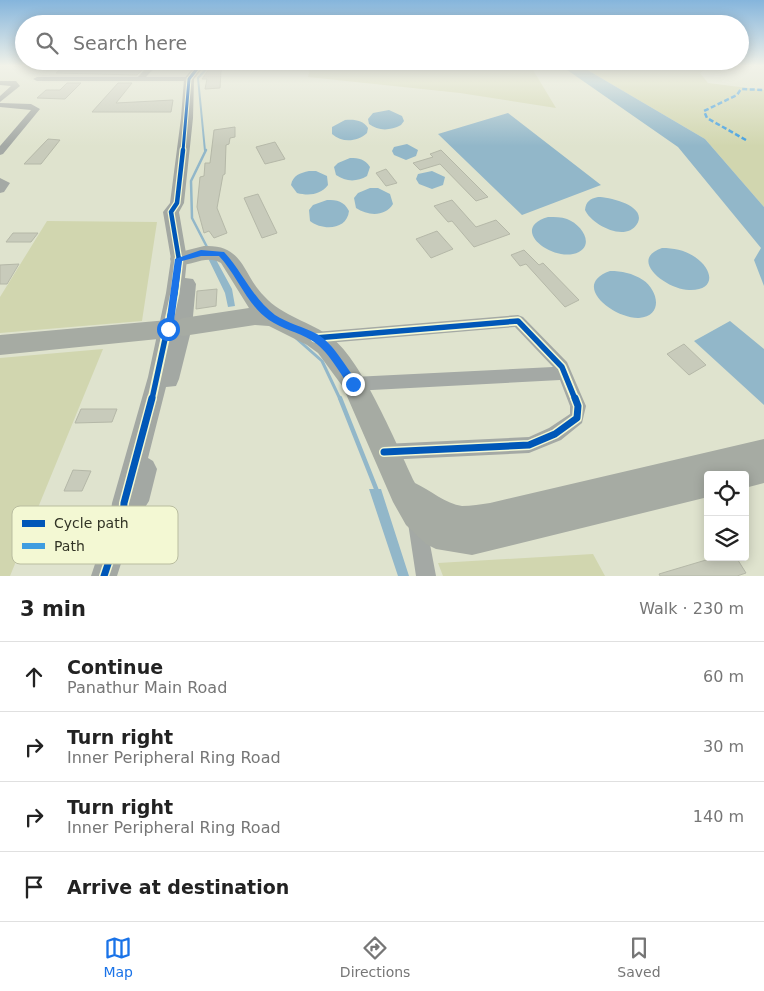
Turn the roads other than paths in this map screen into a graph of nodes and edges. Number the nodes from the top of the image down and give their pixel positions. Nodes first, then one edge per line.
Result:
1 (188, 92) edge
2 (0, 105) edge
3 (0, 152) edge
4 (0, 181) edge
5 (0, 190) edge
6 (195, 255) junction
7 (256, 317) junction
8 (176, 328) junction
9 (315, 338) junction
10 (0, 346) edge
11 (565, 373) junction
12 (353, 384) junction
13 (384, 452) junction
14 (764, 452) edge
15 (764, 470) edge
16 (749, 474) edge
17 (704, 484) edge
18 (409, 503) junction
19 (133, 506) edge
20 (108, 564) edge
21 (104, 576) edge
22 (426, 576) edge

1 - 6 street
2 - 3 street
4 - 5 street
6 - 7 main road
6 - 8 street
7 - 8 main road
7 - 9 main road
8 - 10 main road
8 - 19 street
9 - 11 street
9 - 12 main road
11 - 12 street
11 - 13 street
12 - 13 main road
13 - 18 main road
14 - 18 main road
15 - 16 main road
17 - 18 main road
18 - 22 street
20 - 21 street

